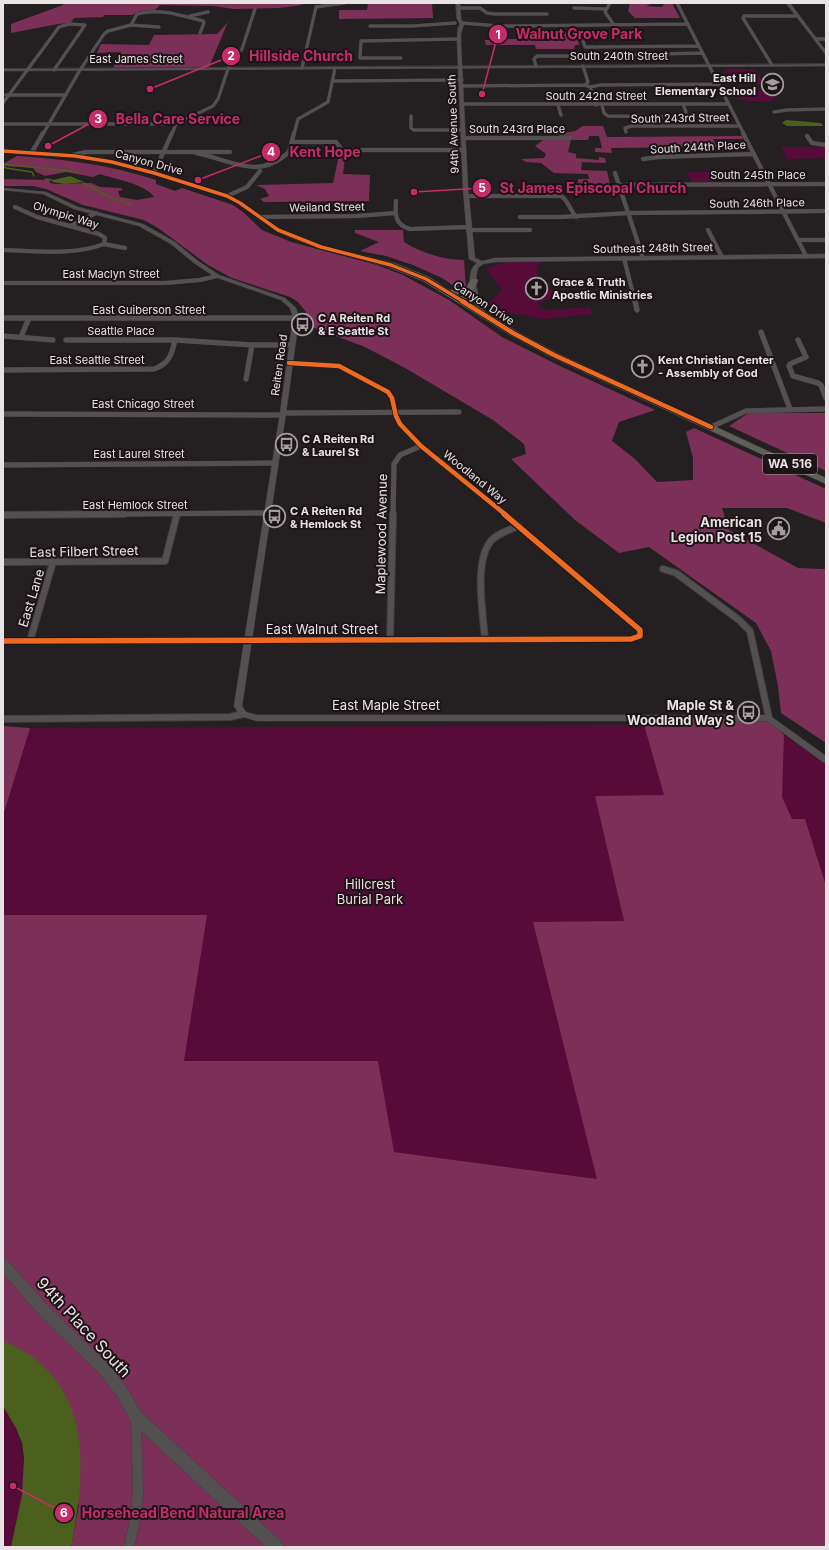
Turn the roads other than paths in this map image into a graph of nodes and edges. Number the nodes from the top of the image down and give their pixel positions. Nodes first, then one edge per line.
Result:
1 (344, 3) edge
2 (458, 3) edge
3 (610, 3) edge
4 (677, 3) edge
5 (788, 3) edge
6 (458, 8) junction
7 (574, 8) dead end
8 (255, 9) dead end
9 (606, 9) junction
10 (208, 12) dead end
11 (546, 14) dead end
12 (797, 16) junction
13 (188, 17) junction
14 (459, 23) junction
15 (131, 24) junction
16 (614, 24) junction
17 (688, 24) junction
18 (370, 26) dead end
19 (159, 28) dead end
20 (200, 33) dead end
21 (582, 38) dead end
22 (459, 39) junction
23 (816, 39) junction
24 (826, 39) edge
25 (699, 46) junction
26 (702, 53) junction
27 (826, 54) edge
28 (618, 55) dead end
29 (568, 56) dead end
30 (401, 58) dead end
31 (709, 65) junction
32 (772, 65) junction
33 (826, 65) edge
34 (536, 66) junction
35 (583, 66) junction
36 (412, 67) joint
37 (461, 67) junction
38 (302, 68) junction
39 (335, 68) junction
40 (228, 69) junction
41 (3, 70) edge
42 (26, 70) junction
43 (54, 70) junction
44 (80, 70) junction
45 (332, 81) junction
46 (462, 83) junction
47 (718, 84) junction
48 (588, 86) junction
49 (3, 95) edge
50 (8, 95) junction
51 (66, 95) junction
52 (3, 103) edge
53 (463, 104) junction
54 (683, 104) junction
55 (729, 104) junction
56 (558, 105) junction
57 (596, 105) junction
58 (602, 105) junction
59 (826, 109) edge
60 (686, 112) dead end
61 (774, 112) dead end
62 (561, 115) dead end
63 (411, 116) dead end
64 (680, 117) dead end
65 (3, 124) edge
66 (49, 124) junction
67 (176, 124) junction
68 (740, 126) junction
69 (463, 130) junction
70 (626, 132) dead end
71 (807, 136) dead end
72 (463, 138) junction
73 (570, 138) dead end
74 (292, 142) junction
75 (826, 146) edge
76 (464, 150) junction
77 (3, 151) edge
78 (32, 152) junction
79 (230, 152) dead end
80 (163, 153) junction
81 (196, 153) junction
82 (754, 154) junction
83 (68, 156) junction
84 (643, 159) dead end
85 (155, 171) junction
86 (260, 172) dead end
87 (615, 173) dead end
88 (769, 184) junction
89 (826, 184) edge
90 (619, 185) junction
91 (3, 189) edge
92 (227, 196) junction
93 (466, 196) junction
94 (396, 202) dead end
95 (15, 206) dead end
96 (243, 206) junction
97 (783, 211) junction
98 (826, 211) edge
99 (96, 213) junction
100 (395, 213) junction
101 (629, 213) junction
102 (259, 217) junction
103 (520, 217) dead end
104 (576, 217) junction
105 (72, 225) junction
106 (468, 229) junction
107 (530, 230) dead end
108 (708, 230) dead end
109 (798, 240) junction
110 (826, 240) edge
111 (104, 244) junction
112 (125, 248) dead end
113 (3, 250) edge
114 (806, 256) junction
115 (826, 256) edge
116 (722, 257) junction
117 (624, 258) junction
118 (643, 258) junction
119 (481, 263) junction
120 (217, 276) junction
121 (3, 283) edge
122 (474, 283) junction
123 (448, 292) junction
124 (460, 299) junction
125 (637, 310) dead end
126 (483, 314) junction
127 (3, 318) edge
128 (29, 318) junction
129 (296, 318) junction
130 (761, 332) dead end
131 (3, 336) edge
132 (20, 337) junction
133 (53, 340) dead end
134 (66, 340) dead end
135 (175, 340) junction
136 (798, 340) dead end
137 (252, 345) junction
138 (292, 345) junction
139 (290, 363) junction
140 (3, 370) edge
141 (246, 379) dead end
142 (826, 398) edge
143 (790, 409) junction
144 (826, 409) edge
145 (395, 412) junction
146 (459, 412) dead end
147 (3, 414) edge
148 (283, 414) junction
149 (711, 428) junction
150 (421, 446) junction
151 (275, 463) junction
152 (3, 465) edge
153 (826, 481) edge
154 (267, 513) junction
155 (177, 514) junction
156 (3, 515) edge
157 (519, 526) junction
158 (3, 562) edge
159 (54, 562) junction
160 (663, 569) dead end
161 (640, 636) joint
162 (485, 639) junction
163 (248, 640) junction
164 (390, 640) junction
165 (3, 641) edge
166 (30, 641) junction
167 (243, 714) junction
168 (769, 718) junction
169 (3, 719) edge
170 (826, 760) edge
171 (3, 1264) edge
172 (136, 1418) junction
173 (129, 1547) edge
174 (278, 1547) edge

1 - 38 street
2 - 6 street, 94th Avenue South
3 - 9 street
4 - 17 street
5 - 12 street
6 - 11 street
6 - 14 street, 94th Avenue South
7 - 9 street
8 - 40 street
9 - 16 street
10 - 13 street
12 - 23 street
12 - 32 street
13 - 15 street
13 - 20 street
14 - 16 street
14 - 18 street
14 - 22 street, 94th Avenue South
15 - 19 street
15 - 44 street
16 - 17 street
17 - 25 street
21 - 25 street
22 - 30 street
22 - 37 street, 94th Avenue South
23 - 24 street
23 - 27 street
25 - 26 street
26 - 28 street
26 - 31 street
29 - 34 street
31 - 32 main road, South 240th Street
31 - 35 main road, South 240th Street
31 - 47 street
32 - 33 main road, South 240th Street
34 - 35 main road, South 240th Street
34 - 37 main road, South 240th Street
35 - 48 street
36 - 37 main road, South 240th Street
36 - 39 main road, East James Street
37 - 46 street, 94th Avenue South
38 - 39 main road, East James Street
38 - 40 main road, East James Street
39 - 45 street
40 - 44 main road, East James Street
40 - 67 street
41 - 42 main road, East James Street
42 - 43 main road, East James Street
42 - 43 street
42 - 50 street
43 - 44 main road, East James Street
44 - 51 street
45 - 46 street
45 - 74 street
46 - 48 street
46 - 53 street, 94th Avenue South
47 - 48 street
47 - 55 street
48 - 57 street
49 - 50 street
50 - 51 street
50 - 52 street
51 - 66 street
53 - 56 street, South 242nd Street
53 - 69 street, 94th Avenue South
54 - 55 street, South 242nd Street
54 - 58 street, South 242nd Street
54 - 60 street
55 - 68 street
56 - 57 street, South 242nd Street
56 - 62 street
57 - 58 street, South 242nd Street
58 - 64 street
59 - 61 street
63 - 69 street, South 243rd Place
65 - 66 street
66 - 67 street
66 - 78 street
67 - 80 street
68 - 70 street, South 243rd Street
68 - 82 street
69 - 72 street, 94th Avenue South
71 - 75 street
72 - 73 street, South 243rd Place
72 - 76 street, 94th Avenue South
74 - 76 street
74 - 81 street
76 - 93 street, 94th Avenue South
77 - 78 main road, WA 516
78 - 83 main road, Canyon Drive / WA 516
79 - 81 street
80 - 81 street
80 - 83 street
80 - 85 street
82 - 84 street, South 244th Place
82 - 88 street
83 - 85 main road, Canyon Drive / WA 516
83 - 96 main road, Canyon Drive / WA 516
85 - 92 main road, Canyon Drive / WA 516
86 - 92 street
87 - 90 street
88 - 89 street, South 245th Place
88 - 90 street, South 245th Place
88 - 97 street
90 - 101 street
91 - 99 street, Reiten Road
92 - 96 main road, Canyon Drive / WA 516
93 - 104 street
93 - 106 street, 94th Avenue South
94 - 100 street
95 - 105 street, Olympic Way
96 - 102 main road, Canyon Drive / WA 516
97 - 98 street, South 246th Place
97 - 101 street, South 246th Place
97 - 109 street
99 - 105 street
99 - 120 street, Reiten Road
100 - 102 street, Weiland Street
100 - 106 street
101 - 104 street, South 246th Place
101 - 118 street
102 - 123 main road, Canyon Drive / WA 516
103 - 104 street, South 246th Place
105 - 111 street, Olympic Way
106 - 107 street
106 - 119 street, 94th Avenue South
108 - 116 street
109 - 110 street
109 - 114 street
111 - 112 street
111 - 113 street
114 - 115 street, Southeast 248th Street
114 - 116 street, Southeast 248th Street
116 - 118 street, Southeast 248th Street
117 - 118 street, Southeast 248th Street
117 - 119 street, Southeast 248th Street
117 - 125 street
119 - 122 street
120 - 121 street, East Maclyn Street
120 - 129 street, Reiten Road
122 - 123 main road
122 - 124 street
122 - 126 street
123 - 124 main road, Canyon Drive / WA 516
124 - 126 main road, Canyon Drive / WA 516
126 - 149 main road, Canyon Drive / WA 516
127 - 128 street, East Guiberson Street
128 - 129 street, East Guiberson Street
128 - 132 street
129 - 138 street, Reiten Road
130 - 143 street
131 - 132 street
132 - 133 street
134 - 135 street, Seattle Place
135 - 137 street
135 - 140 street, East Seattle Street
136 - 142 street
137 - 138 street
137 - 141 street
138 - 139 street, Reiten Road
139 - 145 street, Woodland Way
139 - 148 street, Reiten Road
143 - 144 street
143 - 149 street
145 - 146 street, East Chicago Street
145 - 148 street, East Chicago Street
145 - 150 street, Woodland Way
147 - 148 street, East Chicago Street
148 - 151 street, Reiten Road
149 - 153 main road, Canyon Drive / WA 516
150 - 157 street, Woodland Way
150 - 164 street, Maplewood Avenue
151 - 152 street, East Laurel Street
151 - 154 street, Reiten Road
154 - 155 street, East Hemlock Street
154 - 163 street, Reiten Road
155 - 156 street, East Hemlock Street
155 - 159 street, East Filbert Street
157 - 161 street, Woodland Way
157 - 162 street
158 - 159 street, East Filbert Street
159 - 166 street, East Lane
160 - 168 street
161 - 162 street, East Walnut Street
162 - 164 street, East Walnut Street
163 - 164 street, East Walnut Street
163 - 166 street, East Walnut Street
163 - 167 street, Reiten Road
165 - 166 street, East Walnut Street
167 - 168 street, East Maple Street
167 - 169 street, East Maple Street
168 - 170 street
171 - 172 street, 94th Place South
172 - 173 street
172 - 174 street, 94th Place South

